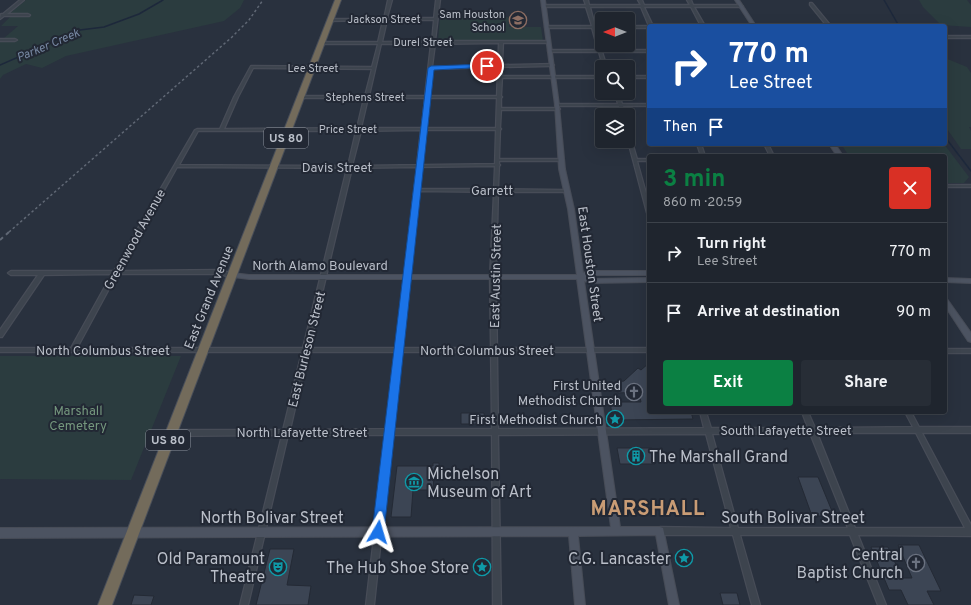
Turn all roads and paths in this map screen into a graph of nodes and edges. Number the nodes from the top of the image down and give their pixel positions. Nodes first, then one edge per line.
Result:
1 (22, 0) edge
2 (338, 0) edge
3 (390, 0) edge
4 (438, 0) edge
5 (586, 0) edge
6 (640, 0) edge
7 (689, 0) edge
8 (737, 0) edge
9 (544, 3) edge
10 (811, 4) dead end
11 (588, 6) junction
12 (643, 6) junction
13 (692, 6) junction
14 (741, 6) junction
15 (28, 15) dead end
16 (1, 16) edge
17 (436, 19) junction
18 (331, 20) junction
19 (386, 20) junction
20 (649, 24) edge
21 (702, 24) edge
22 (753, 24) edge
23 (827, 24) edge
24 (547, 27) junction
25 (593, 27) junction
26 (635, 27) edge
27 (647, 27) edge
28 (595, 34) edge
29 (947, 37) edge
30 (971, 38) edge
31 (0, 40) edge
32 (15, 40) dead end
33 (380, 42) junction
34 (434, 42) junction
35 (501, 42) junction
36 (548, 42) junction
37 (322, 43) junction
38 (550, 51) junction
39 (595, 51) edge
40 (635, 51) edge
41 (647, 51) edge
42 (501, 66) junction
43 (552, 66) junction
44 (312, 68) junction
45 (374, 68) junction
46 (431, 68) junction
47 (501, 77) junction
48 (554, 77) junction
49 (595, 77) edge
50 (635, 77) edge
51 (647, 77) edge
52 (301, 97) junction
53 (367, 97) junction
54 (427, 97) junction
55 (500, 97) junction
56 (618, 100) edge
57 (620, 105) junction
58 (647, 105) edge
59 (558, 107) junction
60 (621, 108) edge
61 (500, 109) junction
62 (222, 129) junction
63 (289, 129) junction
64 (358, 129) junction
65 (197, 130) joint
66 (423, 130) junction
67 (499, 130) junction
68 (632, 148) edge
69 (498, 160) junction
70 (561, 160) junction
71 (635, 160) junction
72 (647, 160) edge
73 (498, 165) junction
74 (176, 166) junction
75 (274, 167) junction
76 (350, 167) junction
77 (419, 167) junction
78 (947, 186) edge
79 (971, 186) edge
80 (417, 190) junction
81 (496, 190) junction
82 (567, 191) junction
83 (647, 205) edge
84 (116, 272) junction
85 (11, 273) dead end
86 (42, 273) junction
87 (647, 273) edge
88 (232, 275) junction
89 (580, 277) junction
90 (324, 278) junction
91 (408, 278) junction
92 (494, 278) junction
93 (647, 280) edge
94 (947, 280) edge
95 (971, 281) edge
96 (947, 304) edge
97 (0, 335) edge
98 (970, 337) edge
99 (0, 350) edge
100 (73, 350) junction
101 (202, 350) junction
102 (306, 350) junction
103 (399, 350) junction
104 (494, 350) junction
105 (590, 350) junction
106 (647, 350) edge
107 (947, 350) edge
108 (971, 350) edge
109 (704, 414) edge
110 (806, 414) edge
111 (909, 414) edge
112 (602, 430) junction
113 (708, 430) junction
114 (812, 430) junction
115 (918, 430) junction
116 (971, 430) edge
117 (495, 431) junction
118 (286, 432) junction
119 (390, 432) junction
120 (170, 433) junction
121 (496, 531) junction
122 (573, 531) junction
123 (616, 531) junction
124 (660, 531) junction
125 (736, 531) junction
126 (132, 532) junction
127 (262, 532) junction
128 (378, 532) junction
129 (853, 532) junction
130 (971, 532) edge
131 (0, 533) edge
132 (104, 605) edge
133 (244, 605) edge
134 (370, 605) edge
135 (497, 605) edge
136 (580, 605) edge
137 (674, 605) edge
138 (756, 605) edge
139 (882, 605) edge

1 - 16 street
2 - 18 highway, East Grand Avenue / US 80
3 - 19 street, East Burleson Street
4 - 17 street
5 - 11 street
6 - 12 street
7 - 13 street
8 - 14 street
9 - 11 street
9 - 24 street, East Houston Street
10 - 23 street
11 - 12 street
11 - 25 street
12 - 13 street
12 - 20 street
13 - 14 street
13 - 21 street
14 - 22 street
15 - 16 street
17 - 19 street, Jackson Street
17 - 34 street
18 - 19 street, Jackson Street
18 - 37 highway, East Grand Avenue / US 80
19 - 33 street, East Burleson Street
24 - 25 street
24 - 36 street, East Houston Street
25 - 28 street
26 - 27 street
29 - 30 street
31 - 32 street
33 - 34 street, Durel Street
33 - 37 street, Durel Street
33 - 45 street, East Burleson Street
34 - 35 street, Durel Street
34 - 46 street
35 - 36 street, Durel Street
35 - 42 street, East Austin Street
36 - 38 street, East Houston Street
37 - 44 highway, East Grand Avenue / US 80
38 - 39 street
38 - 43 street, East Houston Street
40 - 41 street
42 - 43 street
42 - 46 street
42 - 47 street, East Austin Street
43 - 48 street, East Houston Street
44 - 45 street, Lee Street
44 - 52 highway, East Grand Avenue / US 80
44 - 62 street, Lee Street
45 - 53 street, East Burleson Street
46 - 54 street
47 - 48 street
47 - 55 street, East Austin Street
48 - 49 street
48 - 59 street, East Houston Street
50 - 51 street
52 - 53 street, Stephens Street
52 - 63 highway, East Grand Avenue / US 80
53 - 54 street, Stephens Street
53 - 64 street, East Burleson Street
54 - 55 street, Stephens Street
54 - 66 street
55 - 61 street, East Austin Street
56 - 57 street
57 - 58 street
57 - 59 street
57 - 60 street
59 - 61 street
59 - 70 street, East Houston Street
61 - 67 street, East Austin Street
62 - 63 street, Price Street
62 - 65 street, Price Street
63 - 64 street, Price Street
63 - 75 highway, East Grand Avenue / US 80
64 - 66 street, Price Street
64 - 76 street, East Burleson Street
65 - 74 street, Greenwood Avenue
66 - 67 street, Price Street
66 - 77 street
67 - 69 street, East Austin Street
68 - 71 street
69 - 70 street
69 - 73 street, East Austin Street
70 - 82 street, East Houston Street
71 - 72 street
71 - 83 street
73 - 77 street, Davis Street
73 - 81 street, East Austin Street
74 - 75 street, Davis Street
74 - 84 street, Greenwood Avenue
75 - 76 street, Davis Street
75 - 88 highway, East Grand Avenue / US 80
76 - 77 street, Davis Street
76 - 90 street, East Burleson Street
77 - 80 street
78 - 79 street
80 - 81 street, Garrett
80 - 91 street
81 - 82 street, Garrett
81 - 92 street, East Austin Street
82 - 89 street, East Houston Street
84 - 86 street, North Alamo Boulevard
84 - 88 street, North Alamo Boulevard
84 - 100 street, Greenwood Avenue
85 - 86 street, North Alamo Boulevard
86 - 97 street
87 - 89 street
88 - 90 street, North Alamo Boulevard
88 - 101 highway, East Grand Avenue / US 80
89 - 92 street, North Alamo Boulevard
89 - 93 street
89 - 105 street, East Houston Street
90 - 91 street, North Alamo Boulevard
90 - 102 street, East Burleson Street
91 - 92 street, North Alamo Boulevard
91 - 103 street
92 - 104 street, East Austin Street
94 - 95 street
96 - 98 street
99 - 100 street, North Columbus Street
100 - 101 street, North Columbus Street
101 - 102 street, North Columbus Street
101 - 120 highway, East Grand Avenue / US 80
102 - 103 street, North Columbus Street
102 - 118 street, East Burleson Street
103 - 104 street, North Columbus Street
103 - 119 street
104 - 105 street, North Columbus Street
104 - 117 street, East Austin Street
105 - 106 street, North Columbus Street
105 - 112 street, East Houston Street
107 - 108 street
109 - 113 street
110 - 114 street
111 - 115 street
112 - 113 street, South Lafayette Street
112 - 117 street, North Lafayette Street
112 - 123 street, East Houston Street
113 - 114 street, South Lafayette Street
113 - 125 street
114 - 115 street, South Lafayette Street
114 - 129 street
115 - 116 street, South Lafayette Street
115 - 130 street
117 - 119 street, North Lafayette Street
117 - 121 street, East Austin Street
118 - 119 street, North Lafayette Street
118 - 120 street, North Lafayette Street
118 - 127 street, East Burleson Street
119 - 128 street
120 - 126 highway, East Grand Avenue / US 80
121 - 122 street, North Bolivar Street
121 - 128 street, North Bolivar Street
121 - 135 street, East Austin Street
122 - 123 street, North Bolivar Street
122 - 136 street
123 - 124 street, South Bolivar Street
124 - 125 street, South Bolivar Street
124 - 137 street
125 - 129 street, South Bolivar Street
125 - 138 street
126 - 127 street, North Bolivar Street
126 - 131 street, North Bolivar Street
126 - 132 highway, East Grand Avenue / US 80
127 - 128 street, North Bolivar Street
127 - 133 street, East Burleson Street
128 - 134 street
129 - 130 street, South Bolivar Street
129 - 139 street

